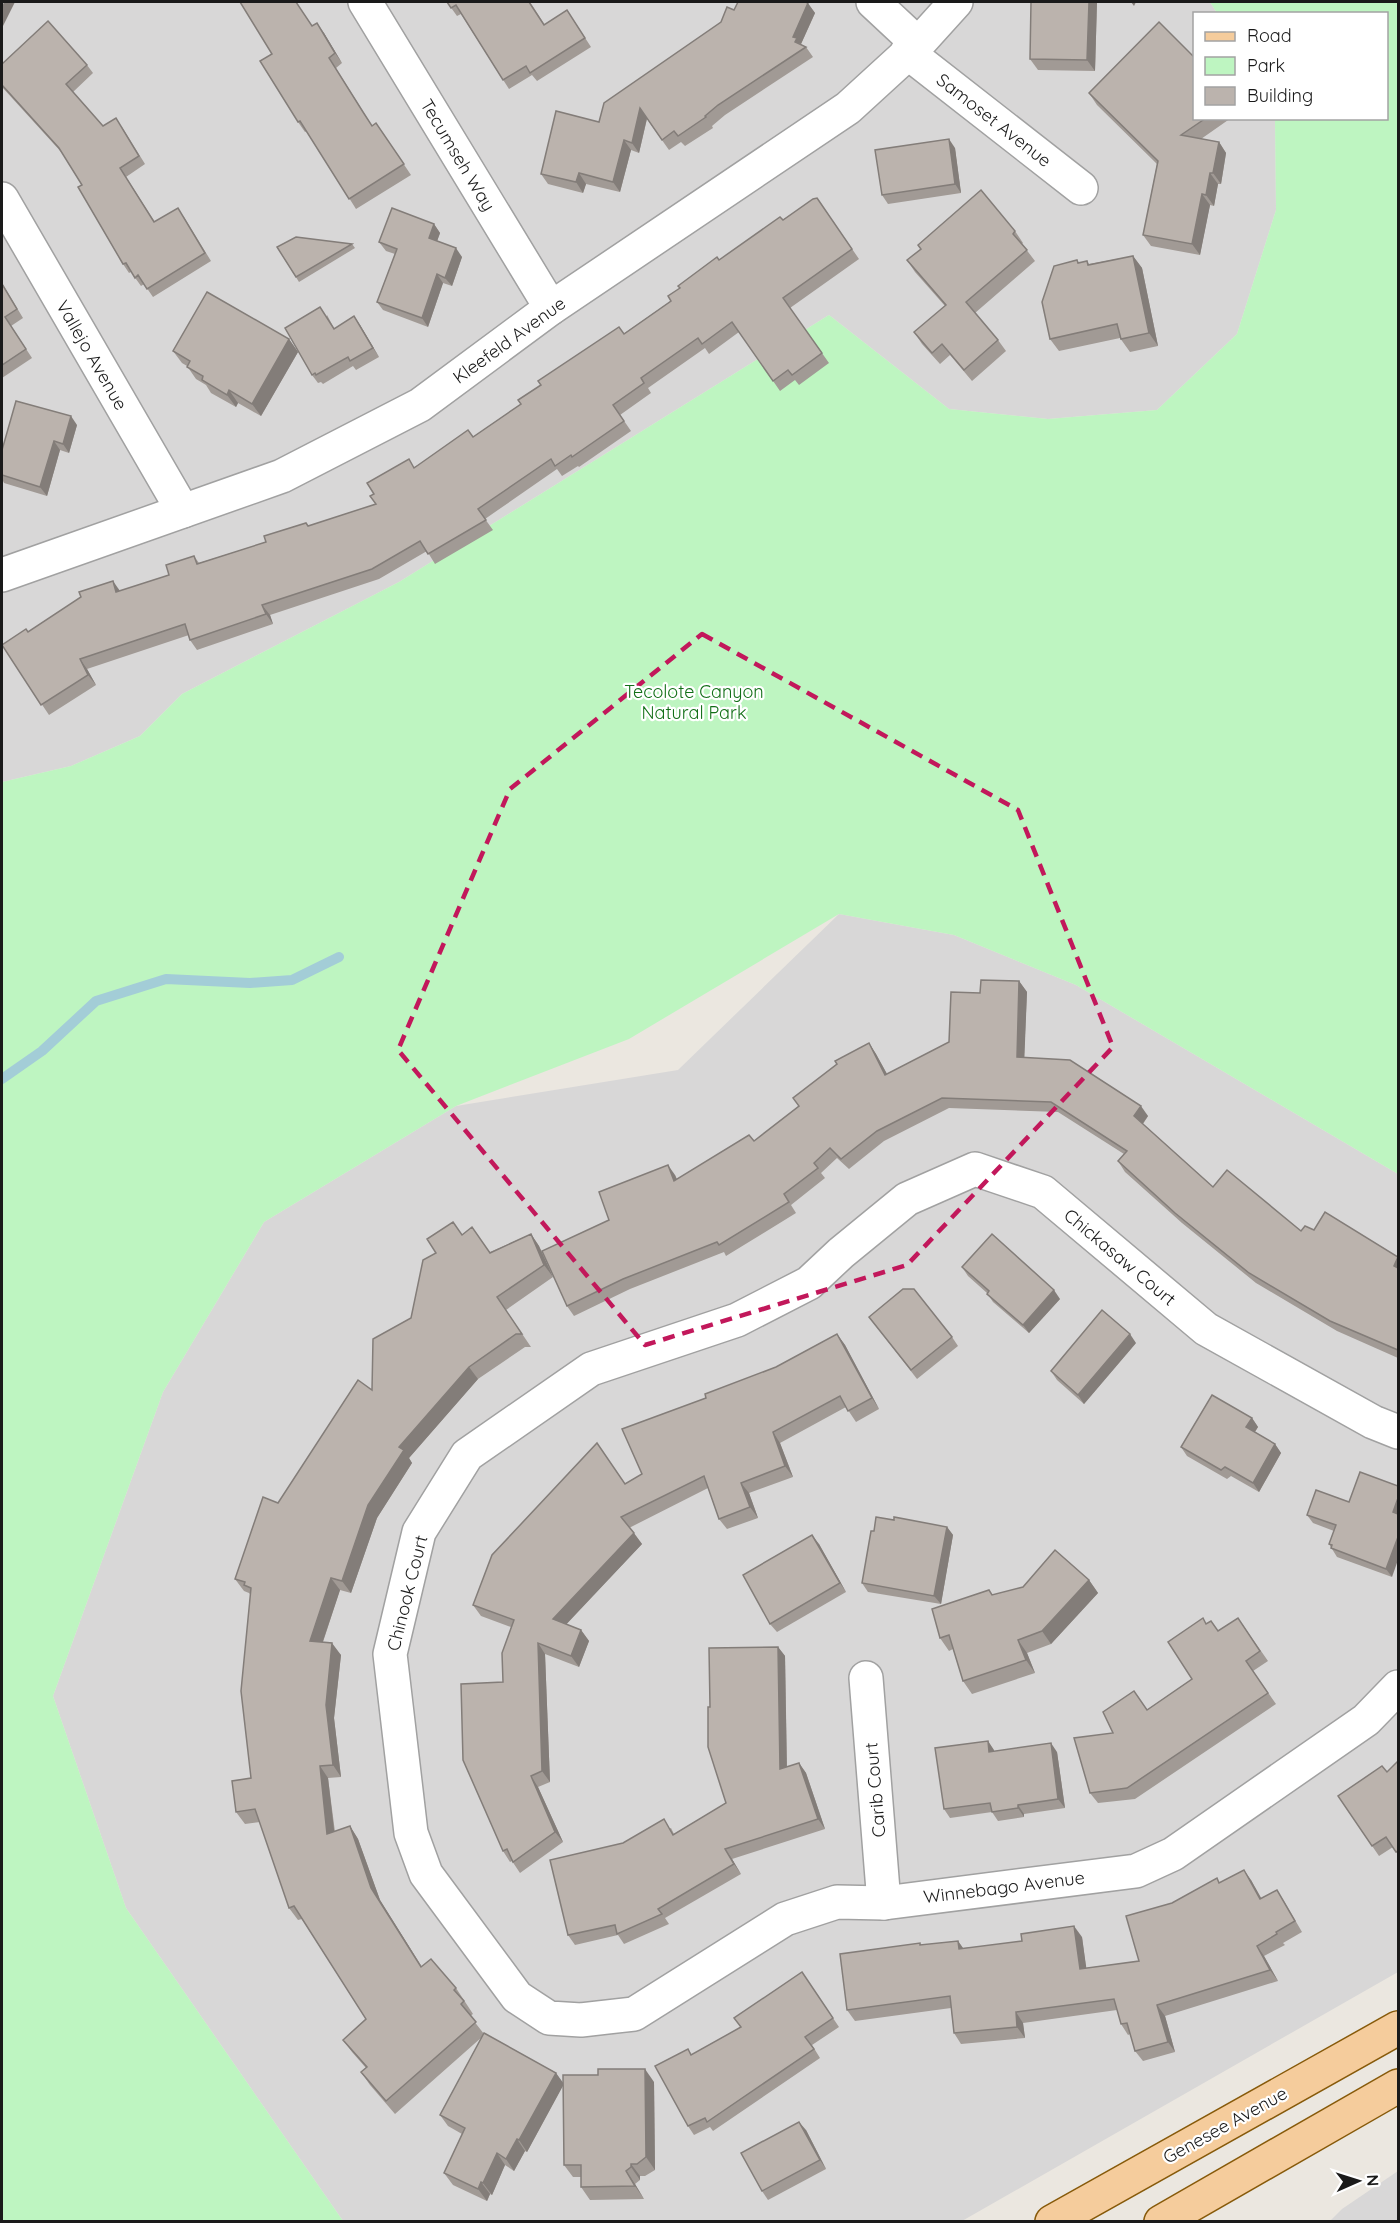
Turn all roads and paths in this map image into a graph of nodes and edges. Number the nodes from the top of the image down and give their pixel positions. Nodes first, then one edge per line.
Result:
1 (364, 2) edge
2 (873, 2) edge
3 (956, 2) edge
4 (913, 48) junction
5 (1081, 188) dead end
6 (2, 199) edge
7 (551, 308) junction
8 (183, 511) junction
9 (2, 575) edge
10 (841, 1252) joint
11 (1398, 1432) edge
12 (866, 1678) dead end
13 (1398, 1687) edge
14 (884, 1902) junction
15 (581, 2020) joint
16 (1398, 2028) edge
17 (1398, 2086) edge
18 (1052, 2222) edge
19 (1161, 2222) edge

1 - 7 street, Tecumseh Way
2 - 4 street, Samoset Avenue
3 - 4 street, Kleefeld Avenue
4 - 5 street, Samoset Avenue
4 - 7 street, Kleefeld Avenue
6 - 8 street, Vallejo Avenue
7 - 8 street, Kleefeld Avenue
8 - 9 street, Kleefeld Avenue
10 - 11 street, Chickasaw Court
10 - 15 street, Chinook Court
12 - 14 street, Carib Court
13 - 14 street, Winnebago Avenue
14 - 15 street, Winnebago Avenue
16 - 18 main road, Genesee Avenue
17 - 19 main road

